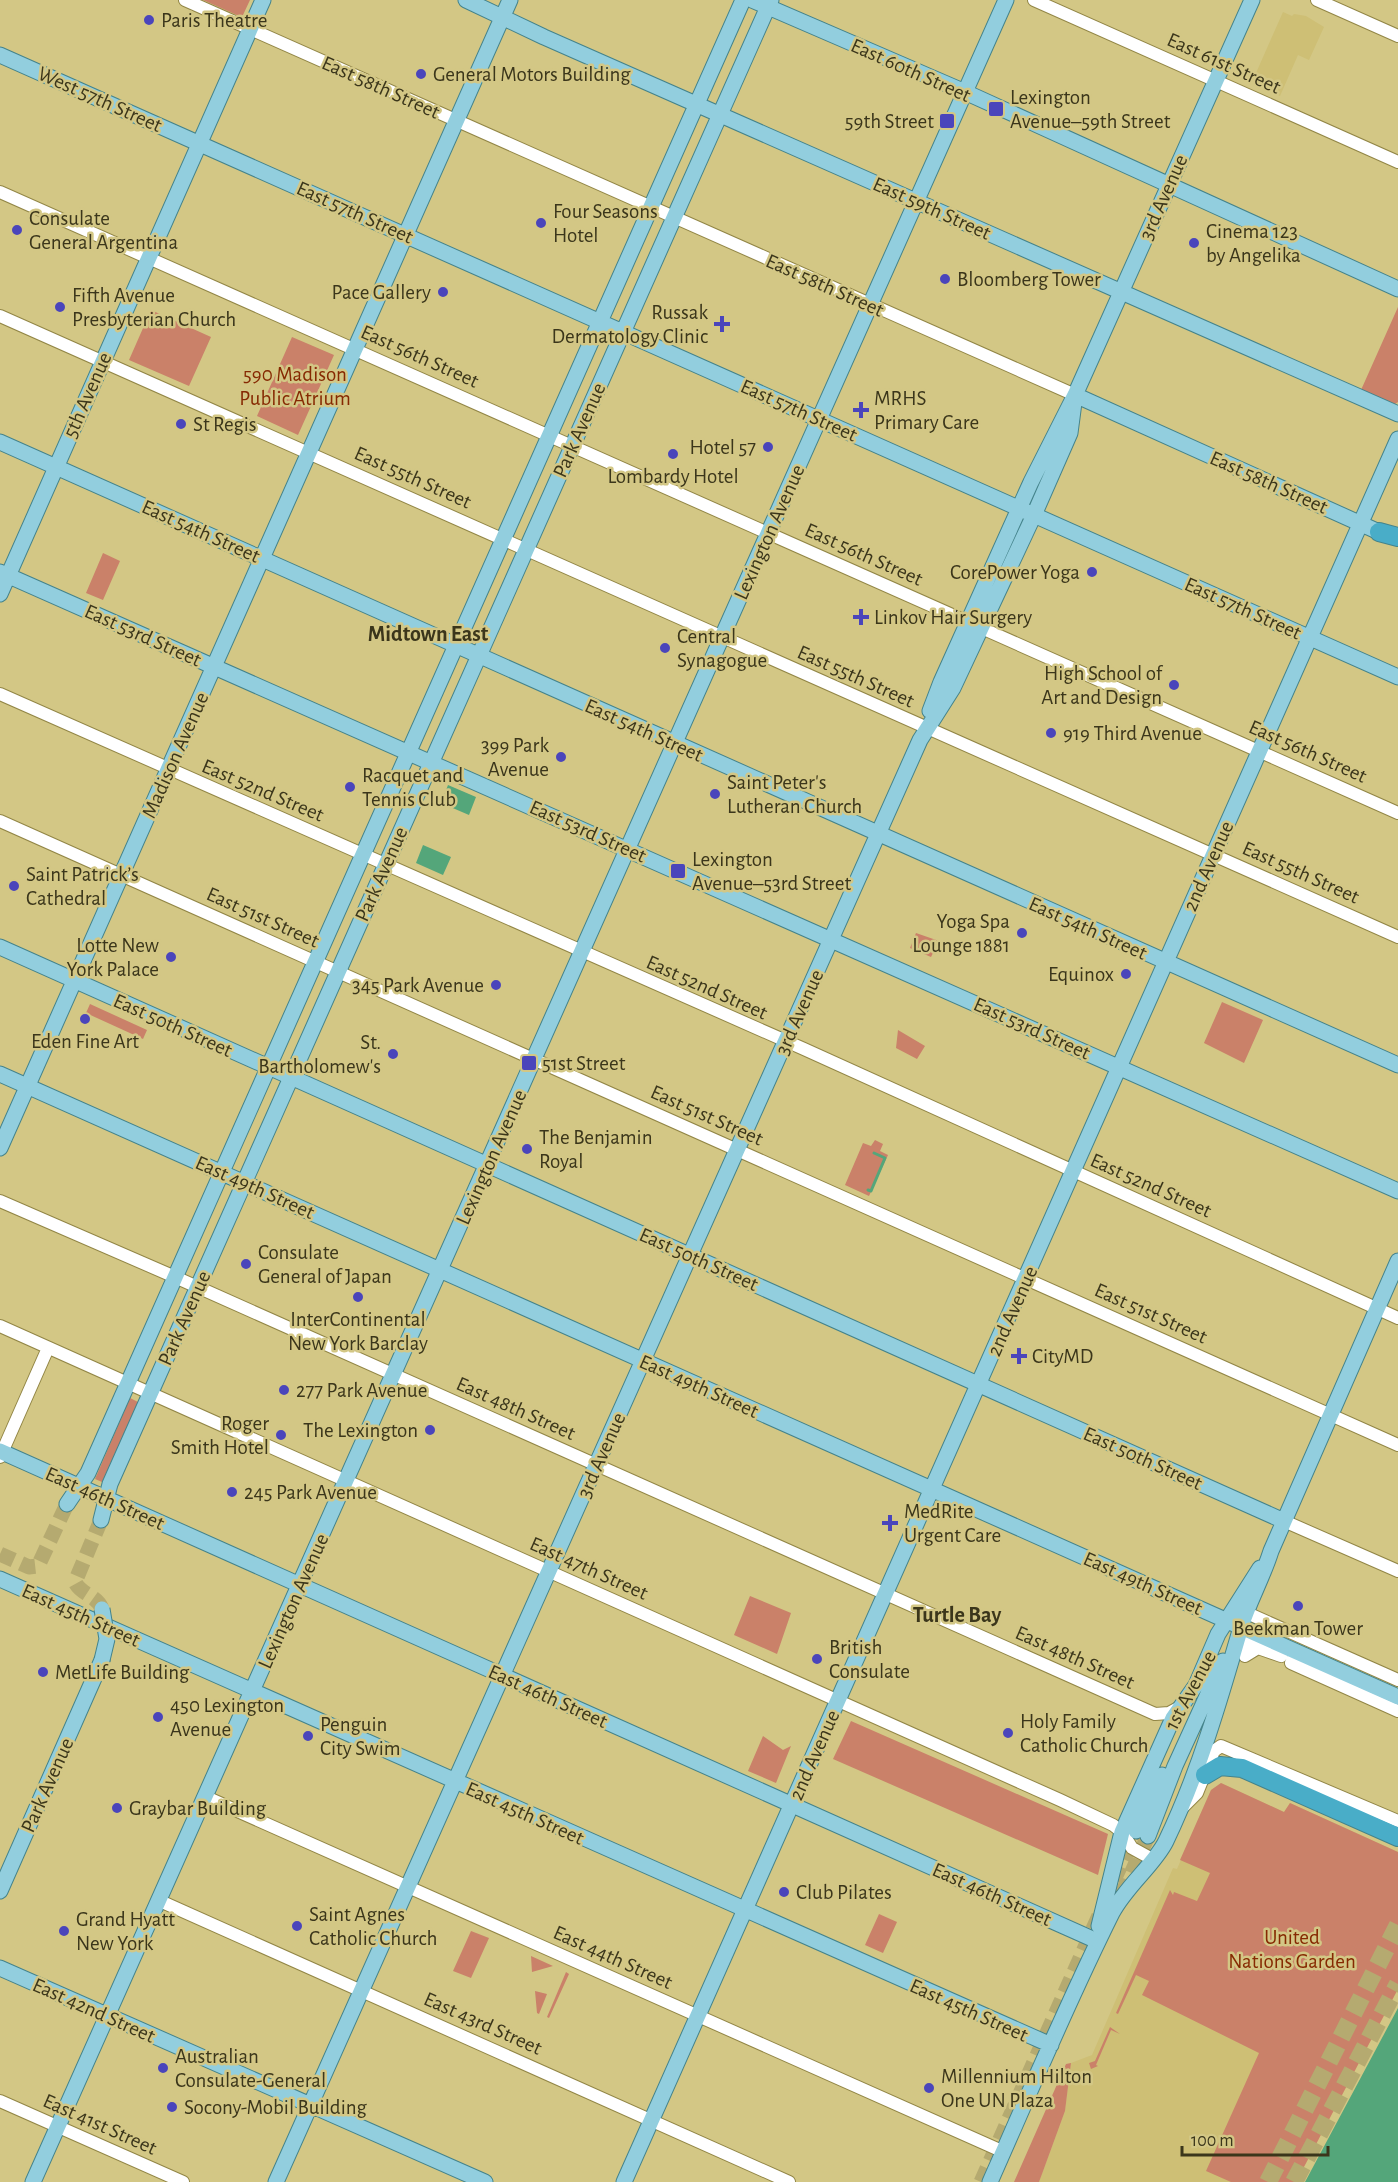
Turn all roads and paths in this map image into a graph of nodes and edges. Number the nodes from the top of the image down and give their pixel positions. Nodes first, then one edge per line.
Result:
1 (185, 0) edge
2 (263, 0) edge
3 (466, 0) edge
4 (510, 0) edge
5 (743, 0) edge
6 (752, 0) edge
7 (1006, 0) edge
8 (1034, 0) edge
9 (1252, 0) edge
10 (1317, 0) edge
11 (769, 4) edge
12 (503, 18) junction
13 (250, 29) junction
14 (1398, 36) edge
15 (0, 55) edge
16 (1216, 81) junction
17 (965, 92) junction
18 (697, 104) junction
19 (720, 114) junction
20 (457, 121) junction
21 (200, 143) junction
22 (1398, 162) edge
23 (1168, 184) junction
24 (0, 192) edge
25 (916, 201) junction
26 (651, 208) junction
27 (674, 218) junction
28 (406, 235) junction
29 (149, 258) junction
30 (1398, 289) edge
31 (1121, 291) junction
32 (870, 305) junction
33 (0, 316) edge
34 (600, 322) junction
35 (623, 332) junction
36 (355, 349) junction
37 (102, 362) junction
38 (1075, 395) junction
39 (1398, 414) edge
40 (819, 419) junction
41 (550, 435) junction
42 (1398, 439) edge
43 (0, 442) edge
44 (572, 444) junction
45 (309, 453) junction
46 (1058, 461) junction
47 (56, 467) junction
48 (1031, 482) junction
49 (1019, 508) junction
50 (1034, 515) junction
51 (1361, 524) junction
52 (1379, 532) junction
53 (769, 533) junction
54 (1398, 537) edge
55 (504, 539) junction
56 (1398, 542) edge
57 (526, 549) junction
58 (262, 559) junction
59 (4, 573) edge
60 (0, 594) edge
61 (969, 621) junction
62 (983, 628) junction
63 (723, 637) junction
64 (1309, 638) junction
65 (456, 645) junction
66 (479, 656) junction
67 (214, 666) junction
68 (1398, 677) edge
69 (0, 694) edge
70 (926, 729) junction
71 (676, 744) junction
72 (1259, 750) junction
73 (410, 752) junction
74 (432, 761) junction
75 (168, 770) junction
76 (1398, 813) edge
77 (0, 821) edge
78 (879, 833) junction
79 (629, 849) junction
80 (1212, 854) junction
81 (363, 855) junction
82 (385, 865) junction
83 (122, 875) junction
84 (1398, 937) edge
85 (831, 939) junction
86 (0, 947) edge
87 (582, 953) junction
88 (316, 961) junction
89 (1166, 963) junction
90 (338, 971) junction
91 (74, 981) junction
92 (786, 1042) junction
93 (535, 1059) junction
94 (1398, 1065) edge
95 (1118, 1067) junction
96 (268, 1068) junction
97 (0, 1074) edge
98 (291, 1078) junction
99 (28, 1086) junction
100 (0, 1148) edge
101 (737, 1150) junction
102 (488, 1165) junction
103 (1071, 1171) junction
104 (222, 1172) junction
105 (244, 1182) junction
106 (1398, 1191) edge
107 (0, 1201) edge
108 (691, 1255) junction
109 (1398, 1261) edge
110 (441, 1271) junction
111 (175, 1276) junction
112 (1026, 1279) junction
113 (198, 1287) junction
114 (1377, 1308) junction
115 (1398, 1318) edge
116 (0, 1326) edge
117 (48, 1348) junction
118 (643, 1361) junction
119 (395, 1375) junction
120 (128, 1383) junction
121 (979, 1384) junction
122 (150, 1392) junction
123 (1329, 1415) junction
124 (1398, 1445) edge
125 (1, 1453) edge
126 (596, 1466) junction
127 (347, 1482) junction
128 (78, 1486) junction
129 (932, 1490) junction
130 (106, 1500) junction
131 (67, 1504) tunnel mouth
132 (101, 1520) tunnel mouth
133 (1284, 1521) junction
134 (549, 1571) junction
135 (1398, 1571) edge
136 (0, 1579) edge
137 (300, 1586) junction
138 (886, 1595) junction
139 (102, 1609) tunnel mouth
140 (1241, 1626) junction
141 (503, 1676) junction
142 (1398, 1680) edge
143 (253, 1692) junction
144 (1398, 1697) edge
145 (838, 1700) junction
146 (1398, 1706) edge
147 (1180, 1707) junction
148 (1398, 1711) edge
149 (1205, 1776) junction
150 (455, 1781) junction
151 (206, 1797) junction
152 (792, 1804) junction
153 (1180, 1811) junction
154 (1397, 1826) edge
155 (1136, 1833) junction
156 (1152, 1859) junction
157 (408, 1887) junction
158 (0, 1891) edge
159 (160, 1901) junction
160 (744, 1911) junction
161 (1097, 1941) junction
162 (0, 1968) edge
163 (362, 1990) junction
164 (108, 2016) junction
165 (697, 2016) junction
166 (1051, 2045) junction
167 (0, 2101) edge
168 (310, 2106) junction
169 (652, 2120) junction
170 (58, 2126) junction
171 (1004, 2152) junction
172 (33, 2182) edge
173 (183, 2182) edge
174 (276, 2182) edge
175 (485, 2182) edge
176 (624, 2182) edge
177 (789, 2182) edge
178 (990, 2182) edge

1 - 13 street, East 58th Street
2 - 13 main road, 5th Avenue
3 - 12 main road, East 59th Street
4 - 12 main road, Madison Avenue
5 - 18 main road, Park Avenue
6 - 11 main road, East 60th Street
7 - 17 main road, Lexington Avenue
8 - 16 street, East 61st Street
9 - 16 main road, 3rd Avenue
10 - 14 street
11 - 17 main road, East 60th Street
11 - 19 main road, Park Avenue
12 - 18 main road, East 59th Street
12 - 20 main road, Madison Avenue
13 - 20 street, East 58th Street
13 - 21 main road, 5th Avenue
15 - 21 main road, West 57th Street
16 - 22 street, East 61st Street
16 - 23 main road, 3rd Avenue
17 - 23 main road, East 60th Street
17 - 25 main road, Lexington Avenue
18 - 19 main road, East 59th Street
18 - 26 main road, Park Avenue
19 - 25 main road, East 59th Street
19 - 27 main road, Park Avenue
20 - 26 street, East 58th Street
20 - 28 main road, Madison Avenue
21 - 28 main road, East 57th Street
21 - 29 main road, 5th Avenue
23 - 30 main road, East 60th Street
23 - 31 main road, 3rd Avenue
24 - 29 street, East 56th Street
25 - 31 main road, East 59th Street
25 - 32 main road, Lexington Avenue
26 - 27 street, East 58th Street
26 - 34 main road, Park Avenue
27 - 32 street, East 58th Street
27 - 35 main road, Park Avenue
28 - 34 main road, East 57th Street
28 - 36 main road, Madison Avenue
29 - 36 street, East 56th Street
29 - 37 main road, 5th Avenue
31 - 38 main road, 3rd Avenue
31 - 39 main road, East 59th Street
32 - 38 street, East 58th Street
32 - 40 main road, Lexington Avenue
33 - 37 street, East 55th Street
34 - 35 main road, East 57th Street
34 - 41 main road, Park Avenue
35 - 40 main road, East 57th Street
35 - 44 main road, Park Avenue
36 - 41 street, East 56th Street
36 - 45 main road, Madison Avenue
37 - 45 street, East 55th Street
37 - 47 main road, 5th Avenue
38 - 46 main road, 3rd Avenue
38 - 48 main road, 3rd Avenue
38 - 51 main road, East 58th Street
40 - 49 main road, East 57th Street
40 - 53 main road, Lexington Avenue
41 - 44 street, East 56th Street
41 - 55 main road, Park Avenue
42 - 51 main road, 2nd Avenue
43 - 47 main road, East 54th Street
44 - 53 street, East 56th Street
44 - 57 main road, Park Avenue
45 - 55 street, East 55th Street
45 - 58 main road, Madison Avenue
46 - 48 main road
46 - 50 main road, 3rd Avenue
47 - 58 main road, East 54th Street
47 - 59 main road, 5th Avenue
48 - 49 main road, 3rd Avenue
49 - 50 main road, East 57th Street
49 - 61 main road, 3rd Avenue
50 - 62 main road, 3rd Avenue
50 - 64 main road, East 57th Street
51 - 52 main road, East 58th Street
51 - 64 main road, 2nd Avenue
52 - 54 highway
52 - 56 street, East 58th Street
53 - 61 street, East 56th Street
53 - 63 main road, Lexington Avenue
55 - 57 street, East 55th Street
55 - 65 main road, Park Avenue
57 - 63 street, East 55th Street
57 - 66 main road, Park Avenue
58 - 65 main road, East 54th Street
58 - 67 main road, Madison Avenue
59 - 60 main road, 5th Avenue
59 - 67 main road, East 53rd Street
61 - 62 street, East 56th Street
61 - 70 main road, 3rd Avenue
62 - 70 main road, 3rd Avenue
62 - 72 street, East 56th Street
63 - 70 street, East 55th Street
63 - 71 main road, Lexington Avenue
64 - 68 main road, East 57th Street
64 - 72 main road, 2nd Avenue
65 - 66 main road, East 54th Street
65 - 73 main road, Park Avenue
66 - 71 main road, East 54th Street
66 - 74 main road, Park Avenue
67 - 73 main road, East 53rd Street
67 - 75 main road, Madison Avenue
69 - 75 street, East 52nd Street
70 - 78 main road, 3rd Avenue
70 - 80 street, East 55th Street
71 - 78 main road, East 54th Street
71 - 79 main road, Lexington Avenue
72 - 76 street, East 56th Street
72 - 80 main road, 2nd Avenue
73 - 74 main road, East 53rd Street
73 - 81 main road, Park Avenue
74 - 79 main road, East 53rd Street
74 - 82 main road, Park Avenue
75 - 81 street, East 52nd Street
75 - 83 main road, Madison Avenue
77 - 83 street, East 51st Street
78 - 85 main road, 3rd Avenue
78 - 89 main road, East 54th Street
79 - 85 main road, East 53rd Street
79 - 87 main road, Lexington Avenue
80 - 84 street, East 55th Street
80 - 89 main road, 2nd Avenue
81 - 82 street, East 52nd Street
81 - 88 main road, Park Avenue
82 - 87 street, East 52nd Street
82 - 90 main road, Park Avenue
83 - 88 street, East 51st Street
83 - 91 main road, Madison Avenue
85 - 92 main road, 3rd Avenue
85 - 95 main road, East 53rd Street
86 - 91 main road, East 50th Street
87 - 92 street, East 52nd Street
87 - 93 main road, Lexington Avenue
88 - 90 street, East 51st Street
88 - 96 main road, Park Avenue
89 - 94 main road, East 54th Street
89 - 95 main road, 2nd Avenue
90 - 93 street, East 51st Street
90 - 98 main road, Park Avenue
91 - 96 main road, East 50th Street
91 - 99 main road, Madison Avenue
92 - 101 main road, 3rd Avenue
92 - 103 street, East 52nd Street
93 - 101 street, East 51st Street
93 - 102 main road, Lexington Avenue
95 - 103 main road, 2nd Avenue
95 - 106 main road, East 53rd Street
96 - 98 main road, East 50th Street
96 - 104 main road, Park Avenue
97 - 99 main road, East 49th Street
98 - 102 main road, East 50th Street
98 - 105 main road, Park Avenue
99 - 100 main road, Madison Avenue
99 - 104 main road, East 49th Street
101 - 108 main road, 3rd Avenue
101 - 112 street, East 51st Street
102 - 108 main road, East 50th Street
102 - 110 main road, Lexington Avenue
103 - 112 main road, 2nd Avenue
103 - 114 street, East 52nd Street
104 - 105 main road, East 49th Street
104 - 111 main road, Park Avenue
105 - 110 main road, East 49th Street
105 - 113 main road, Park Avenue
107 - 111 street, East 48th Street
108 - 118 main road, 3rd Avenue
108 - 121 main road, East 50th Street
109 - 114 main road, 1st Avenue
110 - 118 main road, East 49th Street
110 - 119 main road, Lexington Avenue
111 - 113 street, East 48th Street
111 - 120 main road, Park Avenue
112 - 121 main road, 2nd Avenue
112 - 123 street, East 51st Street
113 - 119 street, East 48th Street
113 - 122 main road, Park Avenue
114 - 115 street, East 52nd Street
114 - 123 main road, 1st Avenue
116 - 117 street, East 47th Street
117 - 120 street, East 47th Street
117 - 125 street
118 - 126 main road, 3rd Avenue
118 - 129 main road, East 49th Street
119 - 126 street, East 48th Street
119 - 127 main road, Lexington Avenue
120 - 122 street, East 47th Street
120 - 128 main road, Park Avenue
121 - 129 main road, 2nd Avenue
121 - 133 main road, East 50th Street
122 - 127 street, East 47th Street
122 - 130 main road, Park Avenue
123 - 124 street, East 51st Street
123 - 133 main road, 1st Avenue
125 - 128 main road, East 46th Street
126 - 134 main road, 3rd Avenue
126 - 138 street, East 48th Street
127 - 134 street, East 47th Street
127 - 137 main road, Lexington Avenue
128 - 130 main road, East 46th Street
128 - 131 main road, Park Avenue
129 - 138 main road, 2nd Avenue
129 - 140 main road, East 49th Street
130 - 132 main road, Park Avenue
130 - 137 main road, East 46th Street
133 - 135 street, East 50th Street
133 - 140 main road, 1st Avenue
134 - 141 main road, 3rd Avenue
134 - 145 street, East 47th Street
136 - 143 main road, East 45th Street
137 - 141 main road, East 46th Street
137 - 143 main road, Lexington Avenue
138 - 145 main road, 2nd Avenue
138 - 147 street, East 48th Street
139 - 158 main road, Park Avenue, bridge
140 - 142 street
140 - 144 main road, East 49th Street
140 - 147 main road, 1st Avenue
140 - 153 main road, 1st Avenue
140 - 155 main road
141 - 150 main road, 3rd Avenue
141 - 152 main road, East 46th Street
143 - 150 main road, East 45th Street
143 - 151 main road, Lexington Avenue
145 - 152 main road, 2nd Avenue
145 - 155 street, East 47th Street
146 - 148 street
147 - 155 main road, 1st Avenue
149 - 153 street
149 - 154 highway
149 - 154 street
150 - 157 main road, 3rd Avenue
150 - 160 main road, East 45th Street
151 - 157 street, East 44th Street
151 - 159 main road, Lexington Avenue
152 - 160 main road, 2nd Avenue
152 - 161 main road, East 46th Street
153 - 156 main road, 1st Avenue
155 - 156 street, East 47th Street
155 - 161 main road, 1st Avenue
156 - 161 main road, 1st Avenue
157 - 163 main road, 3rd Avenue
157 - 165 street, East 44th Street
159 - 163 street, East 43rd Street
159 - 164 main road, Lexington Avenue
160 - 165 main road, 2nd Avenue
160 - 166 main road, East 45th Street
161 - 166 main road, 1st Avenue
162 - 164 main road, East 42nd Street
163 - 168 main road, 3rd Avenue
163 - 169 street, East 43rd Street
164 - 168 main road, East 42nd Street
164 - 170 main road, Lexington Avenue
165 - 169 main road, 2nd Avenue
165 - 171 street, East 44th Street
166 - 171 main road, 1st Avenue
167 - 170 street, East 41st Street
168 - 174 main road, 3rd Avenue
168 - 175 main road, East 42nd Street
169 - 176 main road, 2nd Avenue
169 - 177 street, East 43rd Street
170 - 172 main road, Lexington Avenue
170 - 173 street, East 41st Street
171 - 178 main road, 1st Avenue

